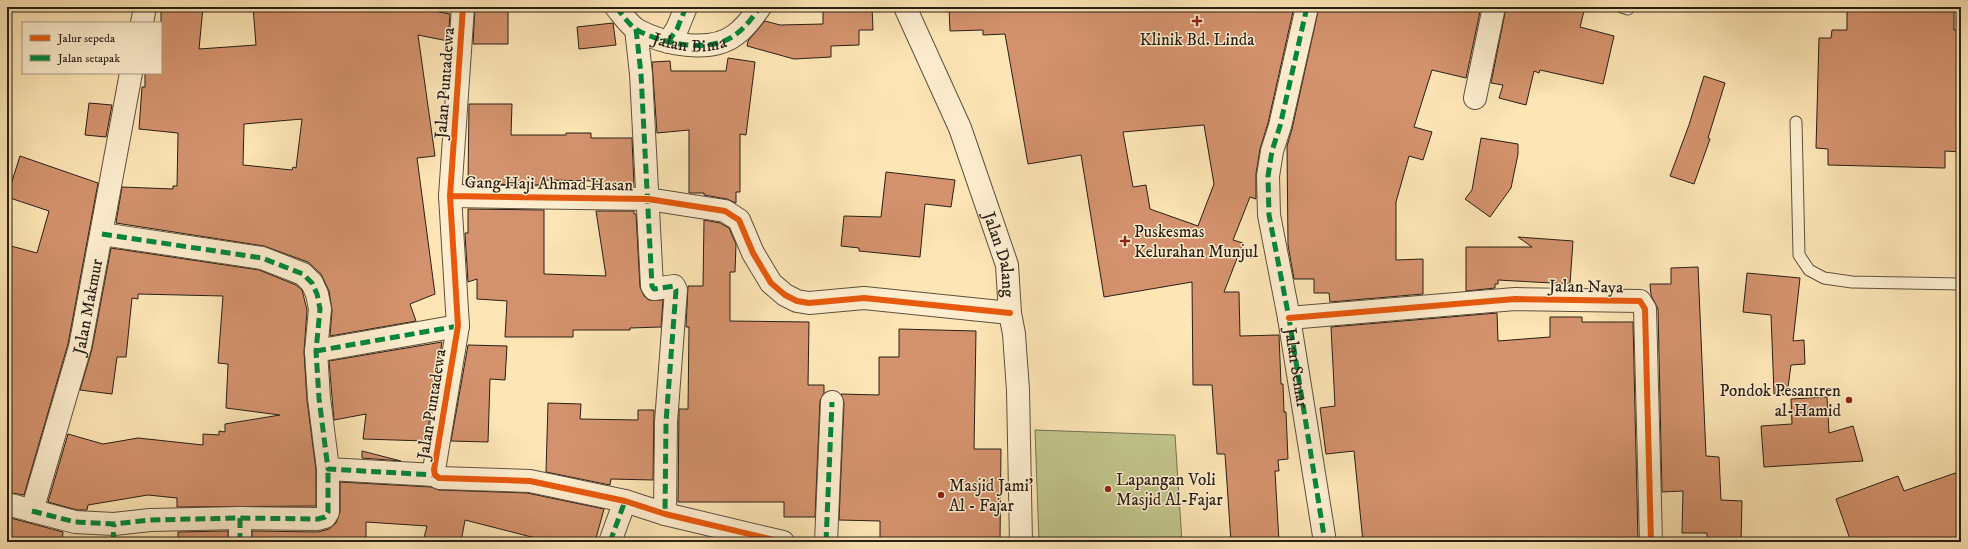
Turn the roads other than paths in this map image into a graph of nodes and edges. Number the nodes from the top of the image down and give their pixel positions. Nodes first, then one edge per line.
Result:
1 (145, 7) edge
2 (463, 7) edge
3 (616, 7) edge
4 (686, 7) edge
5 (760, 7) edge
6 (905, 7) edge
7 (1307, 7) edge
8 (1494, 7) edge
9 (142, 22) edge
10 (636, 29) junction
11 (668, 42) junction
12 (131, 74) edge
13 (1476, 98) dead end
14 (1796, 122) dead end
15 (450, 196) junction
16 (648, 199) junction
17 (102, 234) junction
18 (1961, 284) edge
19 (1010, 313) junction
20 (1289, 318) junction
21 (458, 326) junction
22 (316, 351) junction
23 (832, 402) dead end
24 (328, 469) junction
25 (435, 475) junction
26 (626, 501) junction
27 (7, 504) edge
28 (32, 511) junction
29 (665, 514) junction
30 (240, 518) junction
31 (113, 533) edge
32 (240, 542) edge
33 (610, 542) edge
34 (783, 542) edge
35 (826, 542) edge
36 (1021, 542) edge
37 (1325, 542) edge
38 (1651, 542) edge

1 - 9 street
2 - 15 street, Jalan Puntadewa
3 - 10 street, Jalan Bima
4 - 11 street
5 - 11 street, Jalan Bima
6 - 19 street, Jalan Dalang
7 - 20 street, Jalan Semar
8 - 13 street
10 - 11 street, Jalan Bima
10 - 16 street
12 - 17 street, Jalan Makmur
14 - 18 lane
15 - 16 street, Gang Haji Ahmad Hasan
15 - 21 street, Jalan Puntadewa
16 - 19 street, Gang Haji Ahmad Hasan
16 - 29 street
17 - 22 street
17 - 28 street, Jalan Makmur
19 - 36 street, Jalan Dalang
20 - 37 street, Jalan Semar
20 - 38 street, Jalan Naya
21 - 22 street
21 - 25 street, Jalan Puntadewa
22 - 24 street
23 - 35 street
24 - 25 street, Jalan Puntadewa
24 - 30 street
25 - 26 street, Jalan Puntadewa
26 - 29 street, Jalan Puntadewa
26 - 33 street
27 - 28 street
28 - 31 street
29 - 34 street, Jalan Puntadewa
30 - 31 street
30 - 32 street

